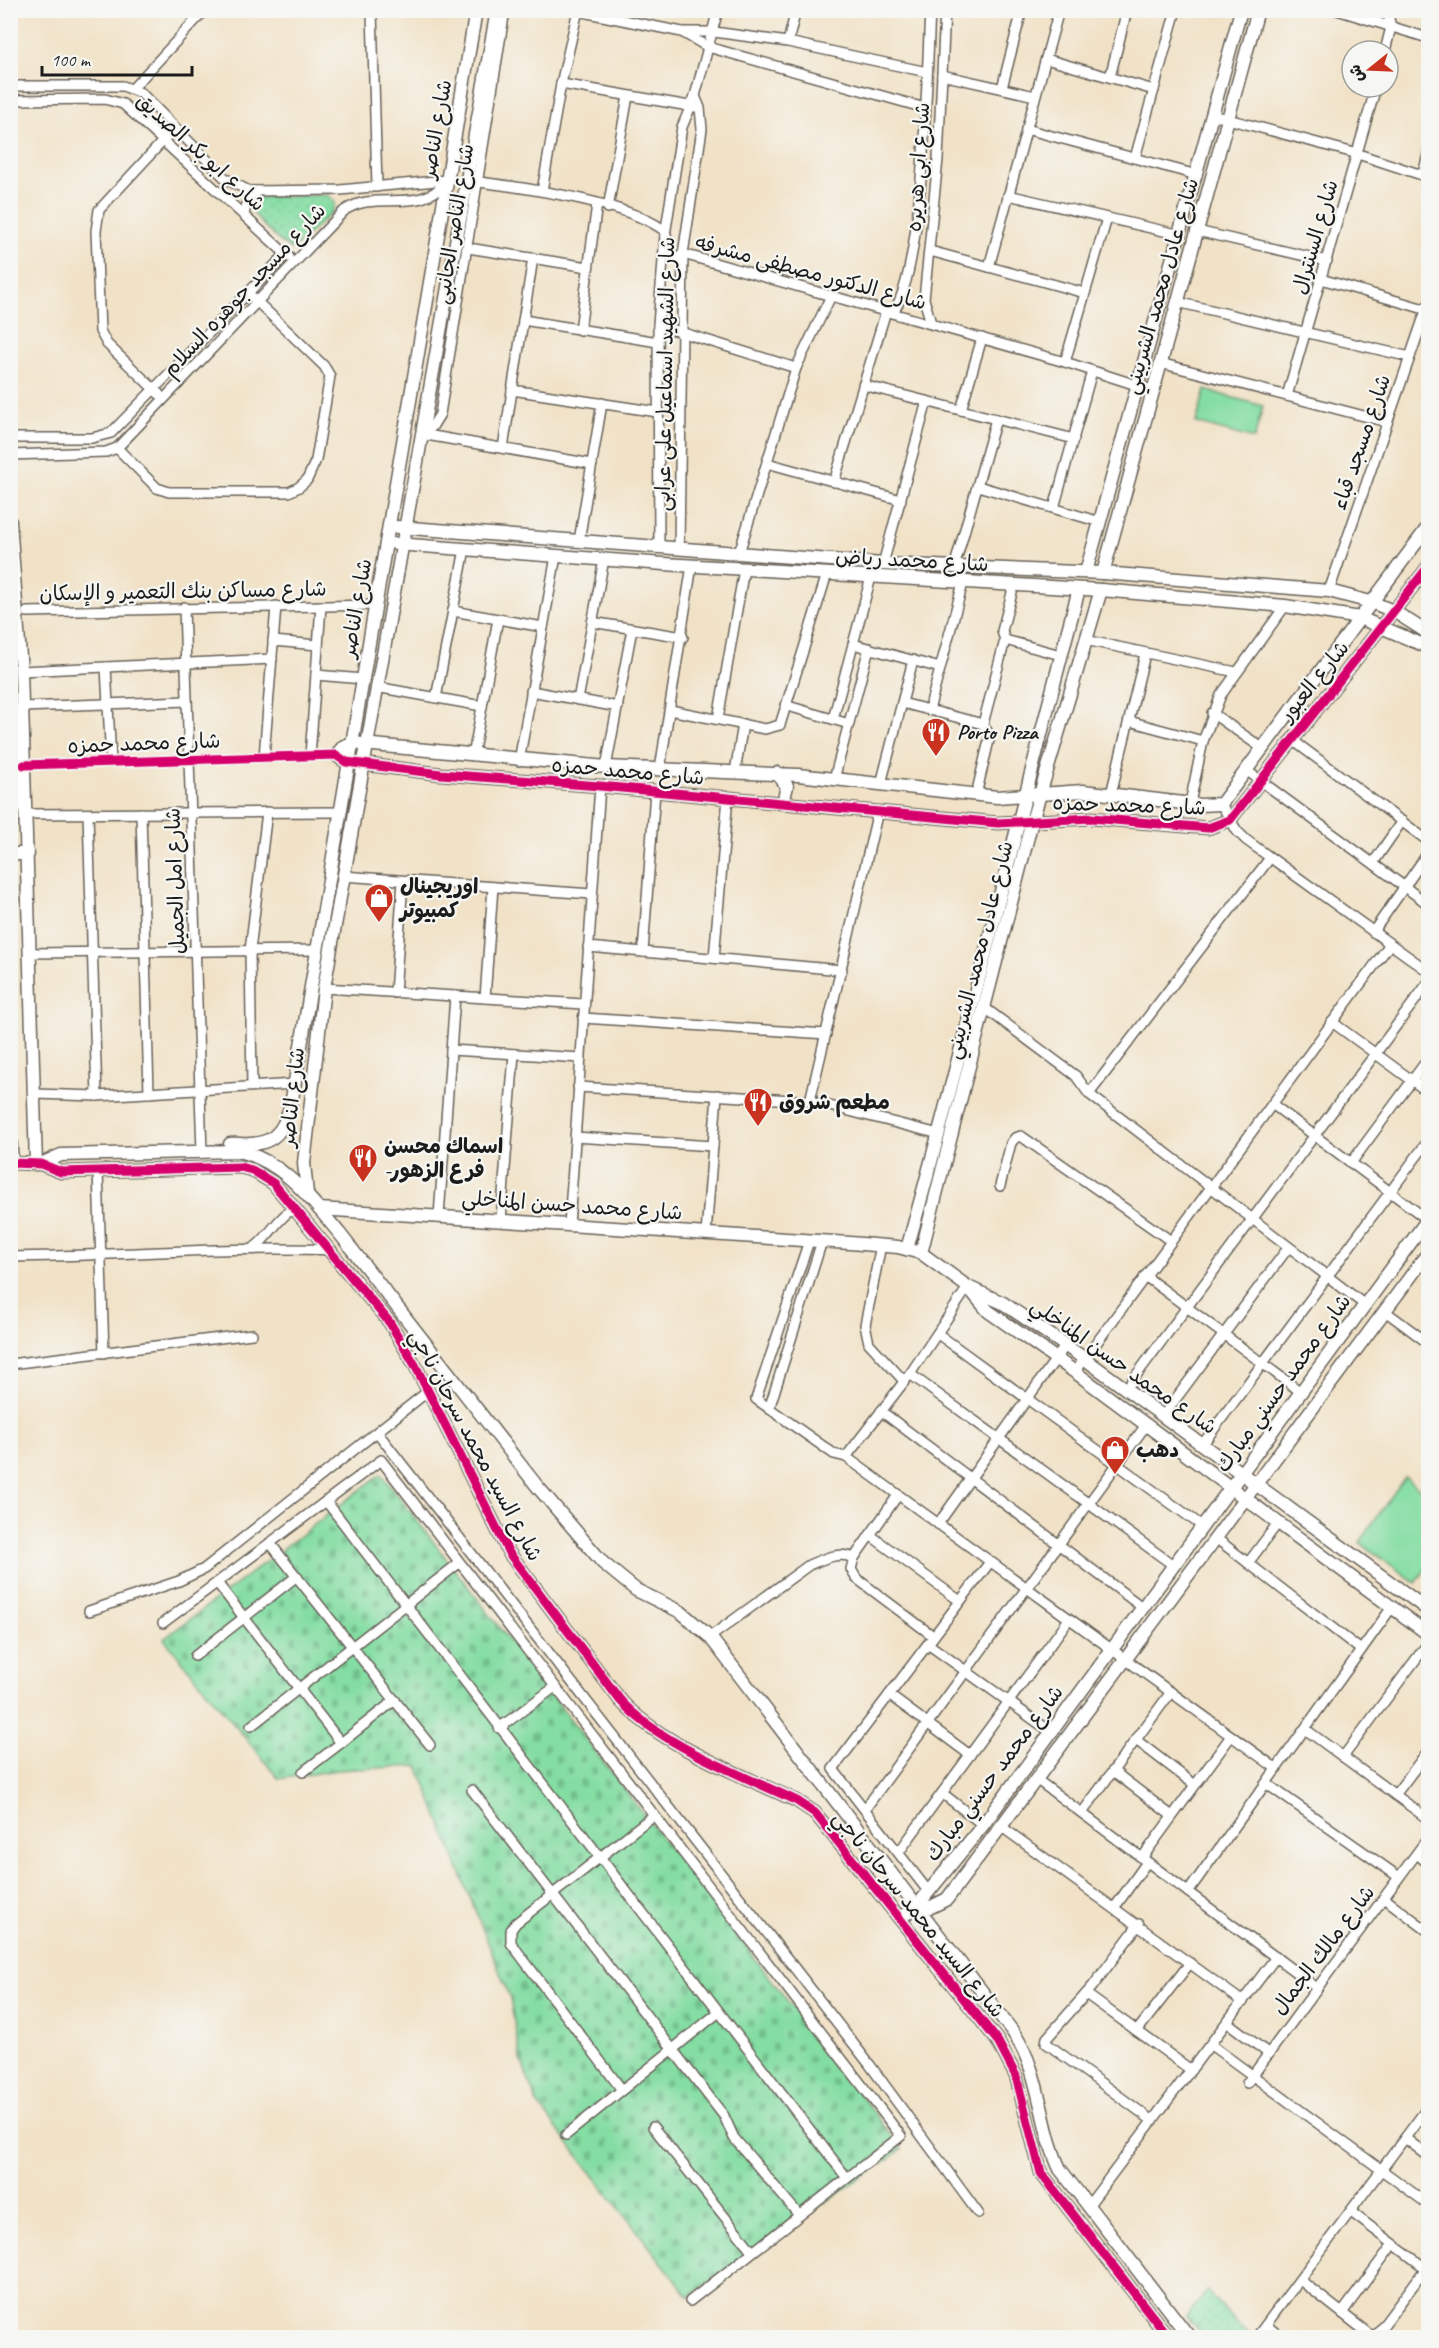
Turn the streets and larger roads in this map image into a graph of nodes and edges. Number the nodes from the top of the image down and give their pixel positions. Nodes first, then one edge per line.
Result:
1 (205, 10) edge
2 (372, 10) edge
3 (476, 10) edge
4 (497, 10) edge
5 (505, 10) edge
6 (718, 10) edge
7 (796, 10) edge
8 (930, 10) edge
9 (945, 10) edge
10 (1022, 10) edge
11 (1059, 10) edge
12 (1127, 10) edge
13 (1176, 10) edge
14 (1240, 10) edge
15 (1258, 10) edge
16 (1337, 10) edge
17 (1387, 10) edge
18 (576, 11) edge
19 (1390, 27) junction
20 (682, 32) junction
21 (714, 32) junction
22 (1428, 38) edge
23 (1388, 39) edge
24 (788, 42) junction
25 (708, 47) junction
26 (1046, 59) junction
27 (927, 60) junction
28 (943, 64) junction
29 (927, 72) junction
30 (942, 75) junction
31 (1110, 77) junction
32 (561, 84) junction
33 (10, 86) edge
34 (1002, 88) junction
35 (132, 89) junction
36 (1154, 90) junction
37 (628, 96) junction
38 (695, 96) junction
39 (1035, 96) junction
40 (1373, 99) edge
41 (10, 100) edge
42 (689, 106) junction
43 (700, 108) junction
44 (925, 108) junction
45 (1213, 115) junction
46 (1228, 119) junction
47 (175, 128) junction
48 (1026, 129) junction
49 (164, 140) junction
50 (1428, 153) edge
51 (1358, 154) junction
52 (1135, 158) junction
53 (1197, 175) junction
54 (1426, 176) edge
55 (447, 180) junction
56 (479, 182) junction
57 (466, 183) junction
58 (377, 187) junction
59 (340, 190) junction
60 (257, 191) junction
61 (542, 191) junction
62 (1008, 195) junction
63 (597, 204) junction
64 (608, 208) junction
65 (344, 211) junction
66 (244, 215) junction
67 (1107, 218) junction
68 (1197, 231) junction
69 (665, 235) junction
70 (1180, 235) junction
71 (468, 248) junction
72 (930, 251) junction
73 (286, 254) junction
74 (683, 254) junction
75 (533, 258) junction
76 (1327, 261) junction
77 (295, 262) junction
78 (588, 267) junction
79 (989, 267) junction
80 (1321, 279) junction
81 (248, 293) junction
82 (1085, 293) junction
83 (831, 296) junction
84 (257, 302) junction
85 (1177, 302) junction
86 (1428, 308) edge
87 (889, 312) junction
88 (523, 320) junction
89 (931, 323) junction
90 (658, 326) junction
91 (580, 330) junction
92 (680, 332) junction
93 (1306, 332) junction
94 (982, 338) junction
95 (658, 342) junction
96 (1410, 357) junction
97 (1065, 362) junction
98 (1160, 363) junction
99 (796, 368) junction
100 (1092, 371) junction
101 (863, 385) junction
102 (1138, 386) junction
103 (155, 390) junction
104 (512, 390) junction
105 (1152, 390) junction
106 (1287, 396) junction
107 (165, 400) junction
108 (927, 401) junction
109 (602, 403) junction
110 (961, 410) junction
111 (658, 412) junction
112 (996, 419) junction
113 (1387, 422) junction
114 (421, 434) junction
115 (10, 438) edge
116 (1074, 439) junction
117 (117, 448) junction
118 (503, 448) junction
119 (10, 455) edge
120 (767, 463) junction
121 (592, 464) junction
122 (834, 482) junction
123 (978, 486) junction
124 (901, 500) junction
125 (1054, 508) junction
126 (10, 522) edge
127 (1100, 522) junction
128 (389, 527) junction
129 (405, 528) junction
130 (1427, 535) edge
131 (579, 541) junction
132 (386, 543) junction
133 (402, 544) junction
134 (659, 546) junction
135 (680, 548) junction
136 (465, 549) junction
137 (740, 553) junction
138 (556, 556) junction
139 (604, 559) junction
140 (664, 564) junction
141 (884, 564) junction
142 (692, 566) junction
143 (919, 566) junction
144 (1428, 567) edge
145 (949, 568) junction
146 (744, 569) junction
147 (1086, 572) junction
148 (1103, 573) junction
149 (827, 574) junction
150 (871, 577) junction
151 (917, 580) junction
152 (943, 582) junction
153 (963, 583) junction
154 (1014, 585) junction
155 (1079, 589) junction
156 (1101, 590) junction
157 (1329, 591) junction
158 (1374, 603) junction
159 (376, 605) junction
160 (276, 606) junction
161 (321, 606) junction
162 (1285, 606) junction
163 (184, 607) junction
164 (453, 611) junction
165 (27, 612) dead end
166 (1395, 612) junction
167 (1360, 618) junction
168 (498, 619) junction
169 (15, 622) edge
170 (592, 622) junction
171 (1382, 626) junction
172 (543, 627) junction
173 (632, 629) junction
174 (1428, 633) edge
175 (683, 637) junction
176 (1005, 640) junction
177 (1085, 640) junction
178 (273, 641) junction
179 (853, 644) junction
180 (318, 645) junction
181 (1428, 647) edge
182 (869, 648) junction
183 (1145, 654) junction
184 (1061, 655) junction
185 (272, 659) junction
186 (913, 660) junction
187 (186, 663) junction
188 (106, 667) junction
189 (940, 668) junction
190 (21, 671) junction
191 (1236, 672) junction
192 (316, 675) junction
193 (363, 679) junction
194 (376, 687) junction
195 (531, 692) junction
196 (436, 698) junction
197 (578, 700) junction
198 (187, 701) junction
199 (902, 703) junction
200 (108, 704) junction
201 (482, 706) junction
202 (788, 706) junction
203 (22, 707) junction
204 (618, 707) junction
205 (670, 710) junction
206 (929, 710) junction
207 (1212, 713) junction
208 (718, 719) junction
209 (833, 719) junction
210 (1129, 721) junction
211 (743, 724) junction
212 (849, 724) junction
213 (982, 724) junction
214 (1291, 739) junction
215 (1203, 741) junction
216 (352, 743) junction
217 (366, 744) junction
218 (1262, 748) junction
219 (444, 753) junction
220 (336, 755) junction
221 (310, 756) junction
222 (473, 756) junction
223 (264, 758) junction
224 (189, 760) junction
225 (519, 760) junction
226 (111, 762) junction
227 (349, 762) junction
228 (362, 764) junction
229 (24, 765) junction
230 (606, 767) junction
231 (660, 769) junction
232 (1246, 770) junction
233 (735, 772) junction
234 (777, 773) junction
235 (441, 774) junction
236 (834, 779) junction
237 (1260, 780) junction
238 (881, 784) junction
239 (600, 786) junction
240 (655, 791) junction
241 (1040, 794) junction
242 (1111, 794) junction
243 (975, 795) junction
244 (1023, 796) junction
245 (728, 797) junction
246 (783, 802) junction
247 (1190, 803) junction
248 (1221, 804) junction
249 (878, 811) junction
250 (267, 812) junction
251 (341, 812) junction
252 (141, 813) junction
253 (191, 813) junction
254 (26, 814) junction
255 (88, 814) junction
256 (1230, 820) junction
257 (1032, 821) junction
258 (1402, 821) junction
259 (1016, 822) junction
260 (1428, 841) edge
261 (1428, 853) edge
262 (10, 854) edge
263 (28, 854) junction
264 (1270, 858) junction
265 (1373, 863) junction
266 (343, 876) junction
267 (404, 881) junction
268 (494, 887) junction
269 (1404, 887) junction
270 (592, 894) junction
271 (1428, 904) edge
272 (1373, 932) junction
273 (1390, 944) junction
274 (588, 947) junction
275 (249, 950) junction
276 (318, 950) junction
277 (195, 951) junction
278 (93, 952) junction
279 (145, 952) junction
280 (643, 952) junction
281 (31, 953) junction
282 (714, 958) junction
283 (842, 970) junction
284 (1428, 971) edge
285 (1428, 983) edge
286 (324, 988) junction
287 (395, 993) junction
288 (455, 996) junction
289 (485, 998) junction
290 (584, 1004) junction
291 (985, 1008) junction
292 (583, 1018) junction
293 (1332, 1022) junction
294 (826, 1034) junction
295 (451, 1050) junction
296 (514, 1054) junction
297 (1376, 1054) junction
298 (580, 1058) junction
299 (1428, 1059) edge
300 (1413, 1080) junction
301 (295, 1084) junction
302 (252, 1086) junction
303 (578, 1087) junction
304 (951, 1087) junction
305 (200, 1089) junction
306 (964, 1090) junction
307 (1428, 1092) edge
308 (149, 1093) junction
309 (34, 1094) junction
310 (1089, 1094) junction
311 (717, 1095) junction
312 (97, 1096) junction
313 (810, 1101) junction
314 (1272, 1104) junction
315 (10, 1133) edge
316 (939, 1134) junction
317 (1315, 1136) junction
318 (575, 1137) junction
319 (1428, 1141) edge
320 (36, 1142) junction
321 (712, 1146) junction
322 (204, 1153) junction
323 (137, 1154) junction
324 (60, 1155) junction
325 (11, 1163) edge
326 (1351, 1163) junction
327 (38, 1164) junction
328 (138, 1170) junction
329 (98, 1171) junction
330 (1000, 1186) dead end
331 (1210, 1189) junction
332 (1390, 1192) junction
333 (307, 1196) junction
334 (294, 1208) junction
335 (319, 1209) junction
336 (438, 1216) junction
337 (501, 1220) junction
338 (1252, 1220) junction
339 (1428, 1220) edge
340 (569, 1225) junction
341 (706, 1234) junction
342 (815, 1241) junction
343 (1172, 1241) junction
344 (1411, 1243) junction
345 (881, 1245) junction
346 (255, 1247) junction
347 (1288, 1248) junction
348 (907, 1249) junction
349 (332, 1250) junction
350 (921, 1253) junction
351 (1428, 1254) edge
352 (102, 1256) junction
353 (10, 1257) edge
354 (1145, 1276) junction
355 (1327, 1277) junction
356 (968, 1287) junction
357 (1365, 1305) junction
358 (1187, 1307) junction
359 (1385, 1311) junction
360 (782, 1322) junction
361 (794, 1326) junction
362 (252, 1334) dead end
363 (938, 1334) junction
364 (1224, 1335) junction
365 (1427, 1340) edge
366 (424, 1344) junction
367 (1065, 1346) junction
368 (104, 1353) junction
369 (410, 1356) junction
370 (1056, 1359) junction
371 (1085, 1359) junction
372 (10, 1364) edge
373 (1263, 1364) junction
374 (1075, 1372) junction
375 (907, 1378) junction
376 (1126, 1389) junction
377 (427, 1392) junction
378 (1300, 1392) junction
379 (1027, 1398) junction
380 (769, 1408) junction
381 (881, 1411) junction
382 (1163, 1416) junction
383 (1146, 1425) junction
384 (376, 1432) junction
385 (998, 1438) junction
386 (1202, 1445) junction
387 (846, 1457) junction
388 (1117, 1464) junction
389 (1241, 1473) junction
390 (970, 1478) junction
391 (1257, 1485) junction
392 (1230, 1487) junction
393 (898, 1495) junction
394 (1246, 1499) junction
395 (326, 1501) junction
396 (1088, 1504) junction
397 (1278, 1523) junction
398 (938, 1524) junction
399 (1202, 1526) junction
400 (870, 1535) junction
401 (1217, 1539) junction
402 (270, 1543) junction
403 (1058, 1544) junction
404 (854, 1558) junction
405 (990, 1562) junction
406 (459, 1563) junction
407 (1248, 1563) junction
408 (1173, 1565) junction
409 (297, 1576) junction
410 (218, 1584) junction
411 (1026, 1588) junction
412 (960, 1601) junction
413 (405, 1605) junction
414 (1142, 1607) junction
415 (1392, 1607) junction
416 (1428, 1608) edge
417 (89, 1611) dead end
418 (244, 1618) junction
419 (1069, 1619) junction
420 (163, 1623) dead end
421 (1428, 1634) edge
422 (710, 1637) junction
423 (931, 1640) junction
424 (1428, 1643) edge
425 (352, 1646) junction
426 (1111, 1649) junction
427 (1361, 1650) junction
428 (195, 1656) dead end
429 (1127, 1660) junction
430 (966, 1671) junction
431 (555, 1687) junction
432 (298, 1688) junction
433 (1171, 1692) junction
434 (889, 1695) junction
435 (395, 1700) junction
436 (1009, 1702) junction
437 (927, 1724) junction
438 (251, 1726) dead end
439 (499, 1728) junction
440 (1305, 1729) junction
441 (1051, 1732) junction
442 (1231, 1736) junction
443 (1136, 1740) junction
444 (341, 1743) junction
445 (430, 1745) dead end
446 (1428, 1751) edge
447 (970, 1755) junction
448 (1343, 1757) junction
449 (1277, 1769) junction
450 (1113, 1771) junction
451 (303, 1772) dead end
452 (1036, 1779) junction
453 (1267, 1784) junction
454 (1195, 1785) junction
455 (472, 1790) dead end
456 (942, 1793) junction
457 (1395, 1796) junction
458 (865, 1809) junction
459 (1082, 1813) junction
460 (654, 1815) junction
461 (1172, 1816) junction
462 (1428, 1819) edge
463 (983, 1825) junction
464 (1002, 1827) junction
465 (1428, 1838) edge
466 (899, 1852) junction
467 (1417, 1854) junction
468 (598, 1857) junction
469 (705, 1857) junction
470 (1145, 1860) junction
471 (1428, 1863) edge
472 (693, 1866) junction
473 (1399, 1877) junction
474 (928, 1891) junction
475 (1188, 1892) junction
476 (552, 1894) junction
477 (1384, 1898) junction
478 (917, 1906) junction
479 (1115, 1907) junction
480 (900, 1918) junction
481 (1138, 1924) junction
482 (1428, 1931) edge
483 (1276, 1957) junction
484 (1190, 1963) junction
485 (1317, 1988) junction
486 (1086, 1994) junction
487 (1243, 2002) junction
488 (719, 2012) junction
489 (1227, 2022) junction
490 (1137, 2031) junction
491 (1211, 2045) junction
492 (672, 2050) junction
493 (1269, 2054) junction
494 (1191, 2070) junction
495 (1250, 2079) junction
496 (622, 2090) junction
497 (1428, 2107) edge
498 (1153, 2121) junction
499 (653, 2127) dead end
500 (566, 2134) dead end
501 (1405, 2138) junction
502 (1428, 2156) edge
503 (1382, 2170) junction
504 (847, 2178) junction
505 (1428, 2204) edge
506 (1088, 2206) junction
507 (1351, 2212) junction
508 (978, 2213) dead end
509 (799, 2215) junction
510 (1393, 2244) junction
511 (752, 2251) junction
512 (1427, 2269) edge
513 (1300, 2280) junction
514 (690, 2301) dead end
515 (1342, 2313) junction
516 (1267, 2326) junction
517 (1428, 2333) edge
518 (1168, 2337) edge
519 (1190, 2337) edge
520 (1256, 2337) edge
521 (1282, 2337) edge
522 (1374, 2337) edge
523 (1425, 2337) edge

1 - 35 street
2 - 58 street
3 - 55 street, شارع الناصر
4 - 57 street, شارع الناصر
5 - 56 street, شارع الناصر الجانبى
6 - 21 street, شارع الشهيد اسماعيل على عرابى
7 - 24 street
8 - 27 street, شارع ابى هريره
9 - 28 street, شارع ابى هريره
10 - 34 street
11 - 26 street
12 - 31 street
13 - 36 street
14 - 45 street, شارع عادل محمد الشربيني
15 - 46 street, شارع عادل محمد الشربيني
16 - 19 street
17 - 19 street
18 - 20 street
18 - 32 street
19 - 22 street
19 - 23 street
20 - 21 street
20 - 25 street
21 - 24 street
21 - 25 street, شارع الشهيد اسماعيل على عرابى
24 - 29 street
25 - 38 street, شارع الشهيد اسماعيل على عرابى
25 - 44 street
26 - 31 street
26 - 39 street
27 - 28 street
27 - 29 street, شارع ابى هريره
28 - 30 street, شارع ابى هريره
29 - 44 street, شارع ابى هريره
30 - 34 street
30 - 72 street, شارع ابى هريره
31 - 36 street
32 - 37 street
32 - 61 street
33 - 35 street, شارع ابو بكر الصديق
34 - 39 street
35 - 47 street, شارع ابو بكر الصديق
36 - 52 street
37 - 42 street
37 - 64 street
38 - 42 street, شارع الشهيد اسماعيل على عرابى
38 - 43 street, شارع الشهيد اسماعيل على عرابى
39 - 48 street
40 - 51 street, شارع السنترال
41 - 49 street, شارع ابو بكر الصديق
42 - 43 street
42 - 69 street, شارع الشهيد اسماعيل على عرابى
43 - 74 street, شارع الشهيد اسماعيل على عرابى
44 - 87 street, شارع ابى هريره
45 - 46 street
45 - 53 street, شارع عادل محمد الشربيني
46 - 51 street
46 - 68 street, شارع عادل محمد الشربيني
47 - 49 street
47 - 60 street, شارع ابو بكر الصديق
48 - 52 street
48 - 62 street
49 - 66 street, شارع ابو بكر الصديق
49 - 103 street
50 - 54 street
51 - 54 street
51 - 76 street, شارع السنترال
52 - 53 street
53 - 70 street, شارع عادل محمد الشربيني
55 - 57 street
55 - 58 street, شارع مسجد جوهره السلام
55 - 65 street, شارع مسجد جوهره السلام
55 - 128 street, شارع الناصر
56 - 61 street, شارع الدكتور مصطفى مشرفه
56 - 71 street, شارع الناصر الجانبى
57 - 114 street, شارع الناصر
58 - 59 street, شارع مسجد جوهره السلام
59 - 60 street, شارع ابو بكر الصديق
59 - 65 street
60 - 66 street
61 - 63 street, شارع الدكتور مصطفى مشرفه
62 - 67 street
62 - 79 street
63 - 64 street, شارع الدكتور مصطفى مشرفه
63 - 78 street
64 - 69 street, شارع الدكتور مصطفى مشرفه
65 - 77 street, شارع مسجد جوهره السلام
66 - 73 street, شارع ابو بكر الصديق
67 - 70 street
67 - 82 street
68 - 76 street
68 - 85 street, شارع عادل محمد الشربيني
69 - 74 street, شارع الدكتور مصطفى مشرفه
69 - 90 street, شارع الشهيد اسماعيل على عرابى
70 - 102 street, شارع عادل محمد الشربيني
71 - 75 street
71 - 114 street, شارع الناصر الجانبى
72 - 79 street
72 - 89 street, شارع ابى هريره
73 - 77 street, شارع ابو بكر الصديق
73 - 81 street, شارع مسجد جوهره السلام
74 - 83 street, شارع الدكتور مصطفى مشرفه
74 - 92 street, شارع الشهيد اسماعيل على عرابى
75 - 78 street
75 - 88 street
76 - 80 street, شارع السنترال
77 - 84 street, شارع مسجد جوهره السلام
78 - 91 street
79 - 82 street
80 - 86 street
80 - 93 street, شارع السنترال
81 - 84 street
81 - 103 street, شارع مسجد جوهره السلام
82 - 97 street
83 - 87 street, شارع الدكتور مصطفى مشرفه
83 - 99 street
84 - 107 street, شارع مسجد جوهره السلام
84 - 117 street
85 - 93 street
85 - 98 street, شارع عادل محمد الشربيني
86 - 96 street, شارع مسجد قباء
87 - 89 street, شارع الدكتور مصطفى مشرفه
87 - 101 street, شارع ابى هريره
88 - 91 street
88 - 104 street
89 - 94 street, شارع الدكتور مصطفى مشرفه
90 - 92 street
90 - 95 street, شارع الشهيد اسماعيل على عرابى
91 - 95 street
92 - 99 street
92 - 135 street, شارع الشهيد اسماعيل على عرابى
93 - 96 street
93 - 106 street, شارع السنترال
94 - 97 street, شارع الدكتور مصطفى مشرفه
94 - 110 street
95 - 111 street, شارع الشهيد اسماعيل على عرابى
96 - 113 street, شارع مسجد قباء
97 - 100 street, شارع الدكتور مصطفى مشرفه
98 - 105 street, شارع عادل محمد الشربيني
98 - 106 street
99 - 120 street
100 - 102 street, شارع الدكتور مصطفى مشرفه
100 - 116 street
101 - 108 street
101 - 122 street, شارع ابى هريره
102 - 105 street, شارع الدكتور مصطفى مشرفه
102 - 127 street, شارع عادل محمد الشربيني
103 - 107 street
103 - 115 street, شارع مسجد جوهره السلام
104 - 109 street
104 - 118 street
105 - 148 street, شارع عادل محمد الشربيني
106 - 113 street
107 - 117 street, شارع مسجد جوهره السلام
108 - 110 street
108 - 124 street
109 - 111 street
109 - 121 street
110 - 112 street
111 - 134 street, شارع الشهيد اسماعيل على عرابى
112 - 116 street
112 - 123 street
113 - 157 street, شارع مسجد قباء
114 - 118 street
114 - 129 street, شارع الناصر
116 - 125 street
117 - 119 street
118 - 121 street
120 - 122 street
120 - 137 street
121 - 131 street
122 - 124 street
123 - 125 street
123 - 145 street
124 - 141 street
125 - 127 street
126 - 169 street
127 - 147 street, شارع عادل محمد الشربيني
128 - 129 street, شارع محمد رياض
128 - 132 street, شارع الناصر
129 - 131 street, شارع محمد رياض
129 - 133 street, شارع الناصر
130 - 158 street, شارع العبور
131 - 134 street, شارع محمد رياض
132 - 133 street, شارع محمد رياض
132 - 159 street, شارع الناصر
133 - 136 street, شارع محمد رياض
133 - 194 street, شارع الناصر
134 - 135 street, شارع محمد رياض
134 - 140 street
135 - 137 street, شارع محمد رياض
136 - 138 street, شارع محمد رياض
136 - 164 street
137 - 141 street, شارع محمد رياض
138 - 139 street, شارع محمد رياض
138 - 172 street
139 - 140 street, شارع محمد رياض
139 - 170 street
140 - 142 street, شارع محمد رياض
141 - 143 street, شارع محمد رياض
142 - 146 street, شارع محمد رياض
142 - 175 street
143 - 145 street, شارع محمد رياض
143 - 151 street
144 - 166 street, شارع العبور
145 - 147 street, شارع محمد رياض
145 - 152 street
146 - 149 street, شارع محمد رياض
146 - 208 street
147 - 148 street, شارع محمد رياض
148 - 157 street, شارع محمد رياض
149 - 150 street, شارع محمد رياض
149 - 202 street
150 - 151 street, شارع محمد رياض
150 - 179 street
151 - 152 street, شارع محمد رياض
152 - 153 street, شارع محمد رياض
153 - 154 street, شارع محمد رياض
153 - 189 street
154 - 155 street, شارع محمد رياض
154 - 176 street
155 - 156 street, شارع محمد رياض
155 - 184 street, شارع عادل محمد الشربيني
156 - 162 street, شارع محمد رياض
156 - 177 street, شارع عادل محمد الشربيني
157 - 158 street, شارع محمد رياض
158 - 166 street, شارع محمد رياض
158 - 167 street, شارع العبور
159 - 161 street, شارع مساكن بنك التعمير و الإسكان
159 - 193 street, شارع الناصر
160 - 161 street, شارع مساكن بنك التعمير و الإسكان
160 - 163 street, شارع مساكن بنك التعمير و الإسكان
160 - 178 street
161 - 180 street
162 - 167 street, شارع محمد رياض
162 - 191 street
163 - 165 street, شارع مساكن بنك التعمير و الإسكان
163 - 187 street, شارع امل الجميل
164 - 168 street
164 - 196 street
166 - 171 street, شارع العبور
166 - 174 street, شارع محمد رياض
167 - 171 street, شارع محمد رياض
167 - 218 street, شارع العبور
168 - 172 street
168 - 201 street
169 - 190 street
170 - 173 street
170 - 197 street
171 - 181 street, شارع محمد رياض
171 - 214 street, شارع العبور
172 - 195 street
173 - 175 street
173 - 204 street
175 - 205 street
176 - 184 street
176 - 213 street
177 - 183 street
177 - 241 street, شارع عادل محمد الشربيني
178 - 180 street
178 - 185 street
179 - 182 street
179 - 209 street
180 - 192 street
182 - 186 street
182 - 212 street
183 - 191 street
183 - 210 street
184 - 244 street, شارع عادل محمد الشربيني
185 - 187 street
185 - 223 street
186 - 189 street
186 - 199 street
187 - 188 street
187 - 198 street, شارع امل الجميل
188 - 190 street
188 - 200 street
189 - 206 street
190 - 203 street
191 - 207 street
192 - 193 street
192 - 221 street
193 - 216 street, شارع الناصر
194 - 196 street
194 - 217 street, شارع الناصر
195 - 197 street
195 - 225 street
196 - 201 street
197 - 204 street
198 - 200 street
198 - 224 street, شارع امل الجميل
199 - 206 street
199 - 238 street
200 - 203 street
200 - 226 street
201 - 222 street
202 - 209 street
202 - 211 street
203 - 229 street
204 - 230 street
205 - 208 street
205 - 231 street
206 - 213 street
207 - 215 street
207 - 218 street
208 - 211 street
209 - 212 street
210 - 215 street
210 - 242 street
211 - 233 street
212 - 236 street
213 - 243 street
214 - 237 street, شارع العبور
214 - 258 street
215 - 247 street
216 - 217 street, شارع محمد حمزه
216 - 220 street
216 - 227 street, شارع الناصر
217 - 219 street, شارع محمد حمزه
217 - 228 street, شارع الناصر
218 - 232 street, شارع العبور
219 - 222 street, شارع محمد حمزه
219 - 235 street
220 - 221 street, شارع محمد حمزه
220 - 227 street, شارع محمد حمزه
221 - 223 street, شارع محمد حمزه
222 - 225 street, شارع محمد حمزه
223 - 224 street, شارع محمد حمزه
224 - 226 street, شارع محمد حمزه
224 - 253 street, شارع امل الجميل
225 - 230 street, شارع محمد حمزه
226 - 229 street, شارع محمد حمزه
227 - 228 street, شارع محمد حمزه
227 - 251 street, شارع الناصر
228 - 235 street, شارع محمد حمزه
228 - 266 street, شارع الناصر
229 - 254 street
230 - 231 street, شارع محمد حمزه
231 - 233 street, شارع محمد حمزه
232 - 237 street
232 - 248 street, شارع العبور
233 - 234 street, شارع محمد حمزه
234 - 236 street, شارع محمد حمزه
234 - 246 street
235 - 239 street, شارع محمد حمزه
236 - 238 street, شارع محمد حمزه
237 - 256 street, شارع العبور
237 - 265 street
238 - 243 street, شارع محمد حمزه
239 - 240 street, شارع محمد حمزه
239 - 270 street
240 - 245 street, شارع محمد حمزه
240 - 280 street
241 - 242 street, شارع محمد حمزه
241 - 244 street, شارع محمد حمزه
241 - 257 street, شارع عادل محمد الشربيني
242 - 247 street, شارع محمد حمزه
243 - 244 street, شارع محمد حمزه
244 - 259 street, شارع عادل محمد الشربيني
245 - 246 street, شارع محمد حمزه
245 - 282 street
246 - 249 street, شارع محمد حمزه
247 - 248 street, شارع محمد حمزه
248 - 256 street
249 - 259 street, شارع محمد حمزه
249 - 283 street
250 - 251 street
250 - 253 street
250 - 275 street
251 - 276 street, شارع الناصر
252 - 253 street
252 - 255 street
252 - 279 street
253 - 277 street, شارع امل الجميل
254 - 255 street
254 - 263 street
255 - 278 street
256 - 257 street, شارع محمد حمزه
256 - 264 street
257 - 259 street, شارع محمد حمزه
257 - 291 street, شارع عادل محمد الشربيني
258 - 260 street
258 - 265 street
259 - 304 street, شارع عادل محمد الشربيني
261 - 269 street
262 - 263 street
263 - 281 street
264 - 272 street
264 - 310 street
265 - 269 street
266 - 267 street
266 - 286 street, شارع الناصر
267 - 268 street
267 - 287 street
268 - 270 street
268 - 289 street
269 - 271 street
269 - 272 street
270 - 274 street
272 - 273 street
273 - 284 street
273 - 293 street
274 - 280 street
274 - 290 street
275 - 276 street
275 - 277 street
275 - 302 street
276 - 301 street, شارع الناصر
277 - 279 street
277 - 305 street, شارع امل الجميل
278 - 279 street
278 - 281 street
278 - 312 street
279 - 308 street
280 - 282 street
281 - 309 street
282 - 283 street
283 - 294 street
285 - 297 street
286 - 287 street
286 - 333 street, شارع الناصر
287 - 288 street
288 - 289 street
288 - 295 street
289 - 290 street
290 - 292 street
291 - 306 street, شارع عادل محمد الشربيني
291 - 310 street
292 - 294 street
292 - 298 street
293 - 297 street
293 - 314 street
294 - 313 street
295 - 296 street
295 - 336 street
296 - 298 street
296 - 337 street
297 - 300 street
297 - 317 street
298 - 303 street
299 - 300 street
300 - 307 street
300 - 326 street
301 - 302 street
301 - 322 street, شارع الناصر
302 - 305 street
303 - 311 street
303 - 318 street
304 - 306 street
304 - 316 street, شارع عادل محمد الشربيني
305 - 308 street
305 - 322 street, شارع امل الجميل
306 - 350 street, شارع عادل محمد الشربيني
308 - 312 street
309 - 312 street
309 - 320 street
310 - 331 street
311 - 313 street
311 - 321 street
313 - 316 street
314 - 317 street
314 - 331 street
315 - 325 street
316 - 348 street, شارع عادل محمد الشربيني
317 - 326 street
317 - 338 street
318 - 321 street
318 - 340 street
319 - 332 street
320 - 324 street
320 - 327 street
321 - 341 street
322 - 323 street
322 - 333 street
323 - 324 street
323 - 328 street
324 - 327 street
325 - 327 street
326 - 332 street
327 - 329 street
328 - 329 street
328 - 334 street
329 - 352 street
330 - 343 street
331 - 338 street
331 - 343 street
332 - 339 street
332 - 355 street
333 - 335 street
334 - 346 street
334 - 349 street, شارع السيد محمد سرحان ناجي
335 - 336 street, شارع محمد حسن المناخلي
335 - 366 street, شارع السيد محمد سرحان ناجي
336 - 337 street, شارع محمد حسن المناخلي
337 - 340 street, شارع محمد حسن المناخلي
338 - 347 street
338 - 358 street
339 - 344 street, شارع محمد حسني مبارك
340 - 341 street, شارع محمد حسن المناخلي
341 - 342 street, شارع محمد حسن المناخلي
342 - 345 street, شارع محمد حسن المناخلي
342 - 360 street
342 - 361 street
343 - 354 street
344 - 351 street
344 - 357 street, شارع محمد حسني مبارك
345 - 348 street, شارع محمد حسن المناخلي
345 - 375 street
346 - 349 street
346 - 352 street
347 - 355 street
347 - 364 street
348 - 350 street, شارع محمد حسن المناخلي
349 - 369 street, شارع السيد محمد سرحان ناجي
350 - 356 street, شارع محمد حسن المناخلي
351 - 359 street, شارع محمد حسني مبارك
352 - 353 street
352 - 368 street
354 - 358 street
354 - 371 street
355 - 357 street
355 - 373 street
356 - 363 street
356 - 367 street, شارع محمد حسن المناخلي
356 - 370 street, شارع محمد حسن المناخلي
357 - 378 street, شارع محمد حسني مبارك
358 - 364 street
358 - 376 street
359 - 365 street
359 - 391 street, شارع محمد حسني مبارك
360 - 361 street
360 - 380 street
361 - 380 street
362 - 368 street
363 - 375 street
363 - 379 street
364 - 373 street
364 - 382 street
366 - 369 street
366 - 422 street, شارع السيد محمد سرحان ناجي
367 - 370 street
367 - 371 street, شارع محمد حسن المناخلي
368 - 372 street
369 - 377 street, شارع السيد محمد سرحان ناجي
370 - 374 street, شارع محمد حسن المناخلي
370 - 379 street
371 - 374 street
371 - 376 street, شارع محمد حسن المناخلي
373 - 378 street
373 - 386 street
374 - 383 street, شارع محمد حسن المناخلي
375 - 381 street
375 - 385 street
376 - 382 street, شارع محمد حسن المناخلي
377 - 384 street
377 - 480 street, شارع السيد محمد سرحان ناجي
378 - 389 street, شارع محمد حسني مبارك
379 - 385 street
379 - 388 street
380 - 387 street
381 - 387 street
381 - 390 street
382 - 386 street, شارع محمد حسن المناخلي
383 - 388 street
383 - 392 street, شارع محمد حسن المناخلي
384 - 417 street
384 - 469 street
385 - 390 street
385 - 396 street
386 - 389 street, شارع محمد حسن المناخلي
387 - 393 street
388 - 396 street
388 - 399 street
389 - 391 street, شارع محمد حسن المناخلي
389 - 392 street, شارع محمد حسني مبارك
390 - 398 street
390 - 403 street
391 - 394 street, شارع محمد حسني مبارك
391 - 416 street, شارع محمد حسن المناخلي
392 - 394 street, شارع محمد حسن المناخلي
392 - 399 street, شارع محمد حسني مبارك
393 - 398 street
393 - 400 street
394 - 397 street, شارع محمد حسن المناخلي
394 - 401 street, شارع محمد حسني مبارك
395 - 402 street
395 - 406 street
395 - 413 street
396 - 403 street
396 - 408 street
397 - 407 street
397 - 415 street, شارع محمد حسن المناخلي
398 - 405 street
399 - 408 street, شارع محمد حسني مبارك
400 - 404 street
400 - 412 street
401 - 407 street
401 - 429 street, شارع محمد حسني مبارك
402 - 409 street
402 - 410 street
403 - 411 street
403 - 414 street
404 - 422 street
404 - 423 street
405 - 411 street
405 - 412 street
406 - 413 street
406 - 431 street
407 - 427 street
408 - 414 street, شارع محمد حسني مبارك
409 - 418 street
409 - 425 street
410 - 418 street
410 - 420 street
411 - 419 street
411 - 430 street
412 - 423 street
413 - 425 street
413 - 439 street
414 - 426 street, شارع محمد حسني مبارك
415 - 421 street, شارع محمد حسن المناخلي
415 - 427 street
418 - 428 street
418 - 432 street
419 - 426 street
419 - 436 street
422 - 478 street, شارع السيد محمد سرحان ناجي
423 - 430 street
423 - 434 street
424 - 448 street
425 - 432 street
425 - 435 street
426 - 429 street
426 - 441 street, شارع محمد حسني مبارك
427 - 440 street
429 - 433 street
429 - 452 street, شارع محمد حسني مبارك
430 - 436 street
430 - 437 street
431 - 439 street
431 - 460 street
432 - 438 street
432 - 444 street
433 - 442 street
433 - 443 street
434 - 437 street
434 - 458 street
435 - 444 street
435 - 445 street
436 - 441 street
436 - 447 street
437 - 447 street
437 - 458 street
439 - 468 street
440 - 448 street
440 - 449 street
441 - 463 street, شارع محمد حسني مبارك
442 - 449 street
442 - 454 street
443 - 450 street
443 - 454 street
444 - 451 street
446 - 457 street
447 - 456 street
448 - 457 street
449 - 453 street
450 - 459 street
450 - 461 street
452 - 459 street
452 - 464 street, شارع محمد حسني مبارك
453 - 473 street
453 - 475 street
454 - 461 street
455 - 476 street
456 - 463 street
456 - 466 street
457 - 462 street
458 - 466 street
459 - 470 street
460 - 468 street
460 - 472 street
461 - 470 street
463 - 474 street, شارع محمد حسني مبارك
464 - 478 street, شارع محمد حسني مبارك
464 - 479 street
465 - 467 street, شارع مالك الجمال
466 - 474 street
467 - 471 street
467 - 473 street, شارع مالك الجمال
468 - 476 street
468 - 488 street
469 - 472 street
469 - 508 street
470 - 475 street
470 - 479 street
472 - 504 street
473 - 477 street, شارع مالك الجمال
474 - 478 street, شارع محمد حسني مبارك
475 - 483 street
476 - 492 street
476 - 496 street
477 - 482 street
477 - 485 street, شارع مالك الجمال
478 - 480 street
478 - 506 street, شارع السيد محمد سرحان ناجي
479 - 481 street
480 - 518 street, شارع السيد محمد سرحان ناجي
481 - 484 street
481 - 486 street
483 - 485 street
483 - 487 street
484 - 487 street
484 - 490 street
485 - 493 street, شارع مالك الجمال
486 - 490 street
486 - 498 street
487 - 489 street
488 - 492 street
488 - 504 street
489 - 491 street
489 - 493 street
490 - 494 street
491 - 494 street
491 - 495 street
492 - 496 street
492 - 509 street
493 - 495 street, شارع مالك الجمال
494 - 498 street
495 - 503 street
496 - 500 street
497 - 501 street
498 - 506 street
499 - 511 street
501 - 502 street
501 - 503 street
503 - 505 street
503 - 507 street
504 - 509 street
506 - 519 street, شارع السيد محمد سرحان ناجي
507 - 510 street
507 - 513 street
509 - 511 street
510 - 512 street
510 - 515 street
511 - 514 street
512 - 522 street
513 - 515 street
513 - 516 street
515 - 522 street
516 - 520 street
516 - 521 street
517 - 523 street

